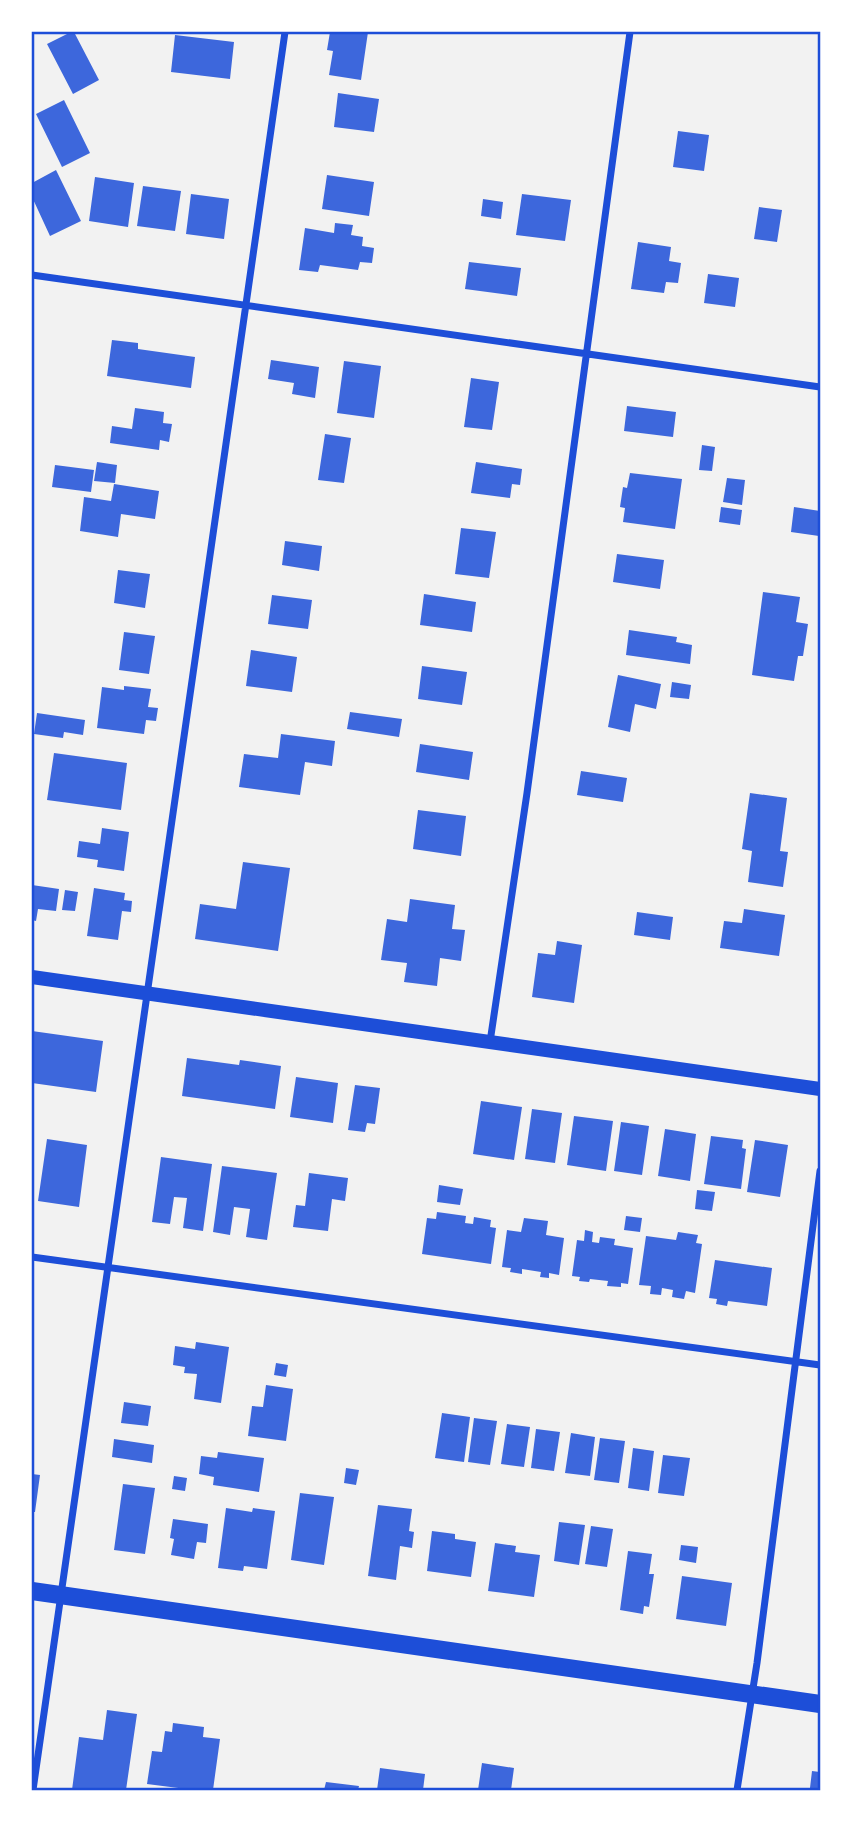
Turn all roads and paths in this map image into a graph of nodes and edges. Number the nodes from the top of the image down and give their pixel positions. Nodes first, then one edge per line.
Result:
1 (285, 32) edge
2 (630, 32) edge
3 (32, 275) edge
4 (246, 306) junction
5 (586, 355) junction
6 (821, 387) edge
7 (32, 976) edge
8 (147, 993) junction
9 (490, 1042) junction
10 (821, 1088) edge
11 (821, 1171) edge
12 (32, 1257) edge
13 (109, 1268) junction
14 (794, 1361) junction
15 (821, 1365) edge
16 (32, 1591) edge
17 (62, 1595) junction
18 (752, 1695) junction
19 (821, 1704) edge
20 (33, 1790) edge
21 (737, 1790) edge

1 - 4 street
2 - 5 street
3 - 4 street
4 - 5 street
4 - 8 street
5 - 6 street
5 - 9 street
7 - 8 main road
8 - 9 main road
8 - 13 street
9 - 10 main road
11 - 14 street
12 - 13 street
13 - 14 street
13 - 17 street
14 - 15 street
14 - 18 street
16 - 17 main road
17 - 18 main road
17 - 20 street
18 - 19 main road
18 - 21 street

